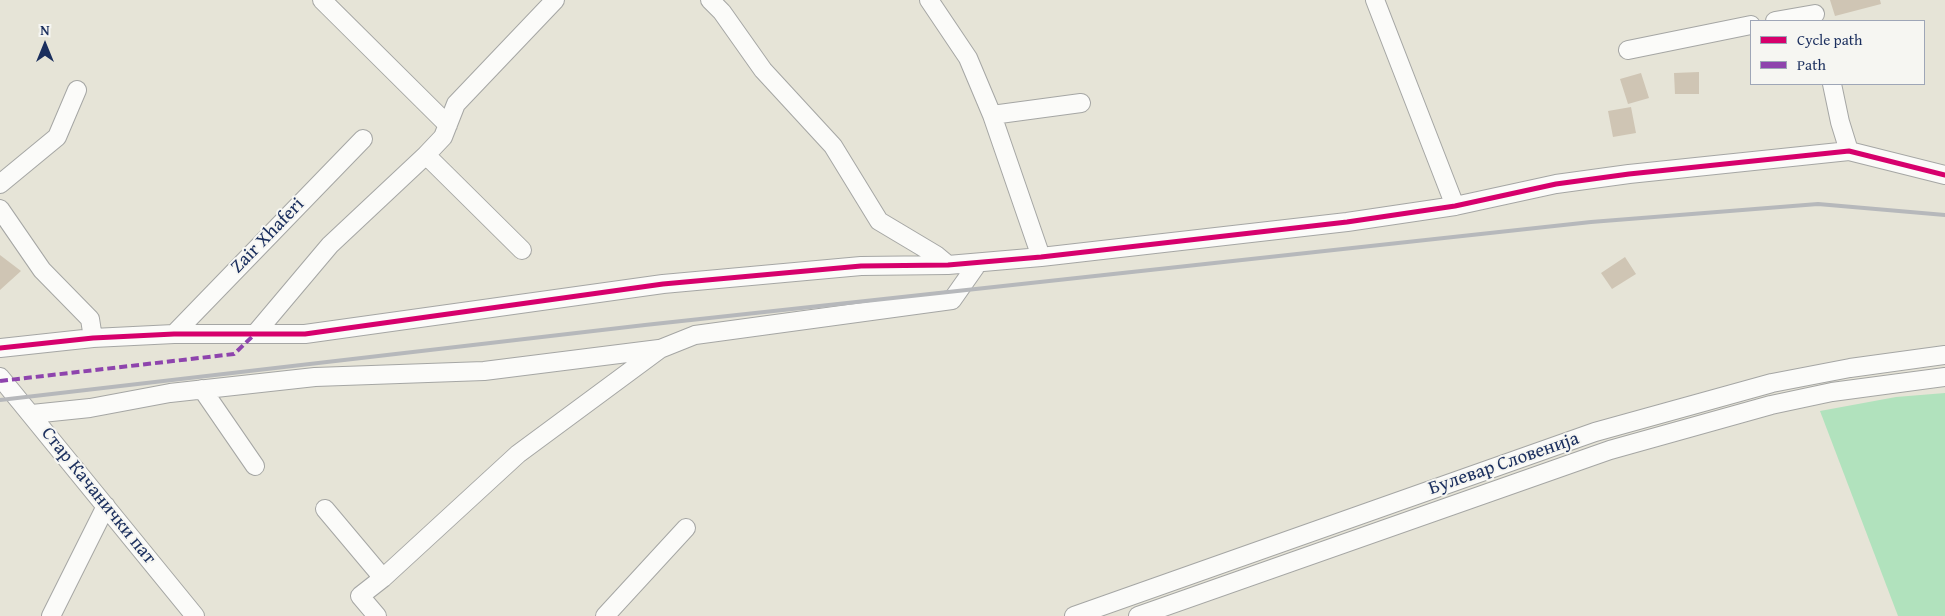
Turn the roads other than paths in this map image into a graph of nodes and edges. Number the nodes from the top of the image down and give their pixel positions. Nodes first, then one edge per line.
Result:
1 (322, 0) edge
2 (555, 0) edge
3 (710, 0) edge
4 (929, 0) edge
5 (1375, 0) edge
6 (1815, 12) edge
7 (1779, 20) edge
8 (1750, 25) edge
9 (1628, 50) dead end
10 (1832, 85) edge
11 (77, 90) dead end
12 (1081, 103) dead end
13 (992, 114) junction
14 (448, 125) junction
15 (363, 139) dead end
16 (1849, 150) junction
17 (426, 155) junction
18 (1945, 175) edge
19 (0, 184) edge
20 (1455, 206) junction
21 (0, 209) edge
22 (522, 250) dead end
23 (1041, 257) junction
24 (978, 263) junction
25 (948, 265) junction
26 (174, 334) junction
27 (255, 334) junction
28 (94, 338) junction
29 (0, 348) edge
30 (660, 349) junction
31 (1945, 355) edge
32 (0, 377) edge
33 (1945, 377) edge
34 (202, 389) junction
35 (32, 414) junction
36 (255, 466) dead end
37 (106, 506) junction
38 (324, 509) dead end
39 (686, 528) dead end
40 (383, 578) junction
41 (51, 616) edge
42 (195, 616) edge
43 (377, 616) edge
44 (605, 616) edge
45 (1074, 616) edge
46 (1138, 616) edge

1 - 14 street
2 - 14 street
3 - 25 street
4 - 13 street
5 - 20 street
6 - 7 street
8 - 9 street
10 - 16 street
11 - 19 street
12 - 13 street
13 - 23 street
14 - 17 street
15 - 26 street, Zair Xhaferi
16 - 18 street
16 - 20 street
17 - 22 street
17 - 27 street
20 - 23 street
21 - 28 street
23 - 24 street
24 - 25 street
24 - 30 street
25 - 27 street
26 - 27 street
26 - 28 street
28 - 29 street
30 - 34 street
30 - 40 street
31 - 45 street, Булевар Словенија
32 - 35 street, Стар Качанички пат
33 - 46 street, Булевар Словенија
34 - 35 street
34 - 36 street
35 - 37 street, Стар Качанички пат
37 - 41 street
37 - 42 street, Стар Качанички пат
38 - 40 street
39 - 44 street
40 - 43 street

